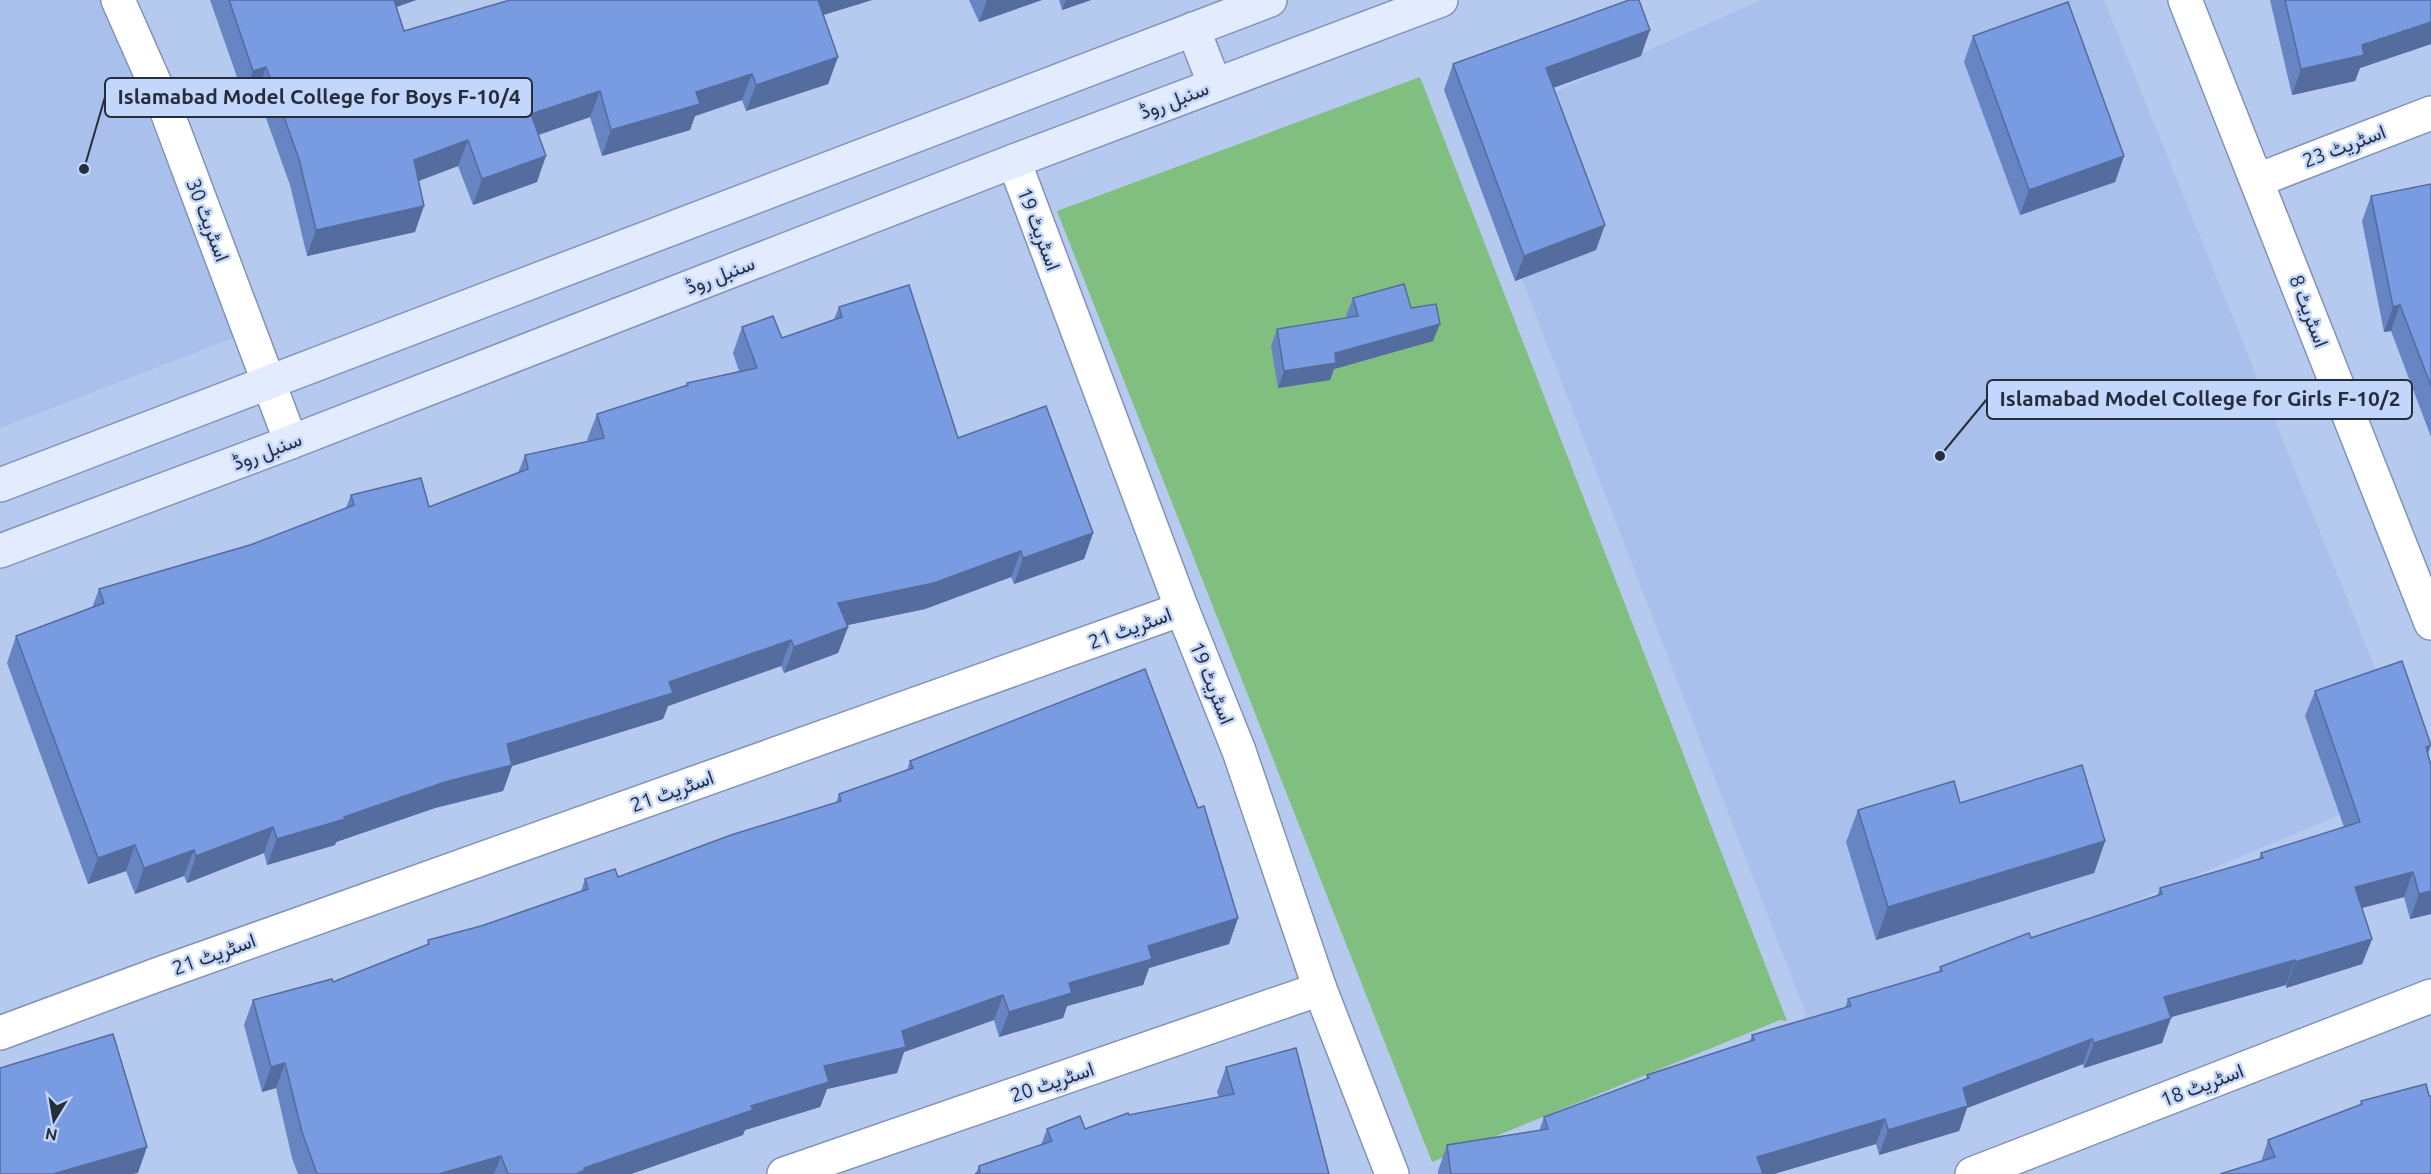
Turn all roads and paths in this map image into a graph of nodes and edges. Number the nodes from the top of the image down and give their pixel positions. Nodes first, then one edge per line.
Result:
1 (118, 0) edge
2 (1270, 0) edge
3 (1441, 0) edge
4 (2185, 0) edge
5 (1193, 29) junction
6 (1215, 85) junction
7 (2431, 113) edge
8 (1014, 160) junction
9 (2258, 180) junction
10 (270, 383) junction
11 (291, 442) junction
12 (0, 485) edge
13 (0, 551) edge
14 (2419, 557) edge
15 (1182, 609) junction
16 (2431, 623) edge
17 (1320, 989) junction
18 (2431, 996) edge
19 (0, 1033) edge
20 (784, 1174) edge
21 (1392, 1174) edge
22 (1972, 1174) edge

1 - 10 street, اسٹریٹ 30
2 - 5 street
3 - 6 street, سنبل روڈ
4 - 9 street, اسٹریٹ 8
5 - 6 street
5 - 10 street
6 - 8 street, سنبل روڈ
7 - 9 street, اسٹریٹ 23
8 - 11 street, سنبل روڈ
8 - 15 street, اسٹریٹ 19
9 - 14 street, اسٹریٹ 8
10 - 11 street, اسٹریٹ 30
10 - 12 street
11 - 13 street, سنبل روڈ
14 - 16 street, اسٹریٹ 8
15 - 17 street, اسٹریٹ 19
15 - 19 street, اسٹریٹ 21
17 - 20 street, اسٹریٹ 20
17 - 21 street, اسٹریٹ 19
18 - 22 street, اسٹریٹ 18

